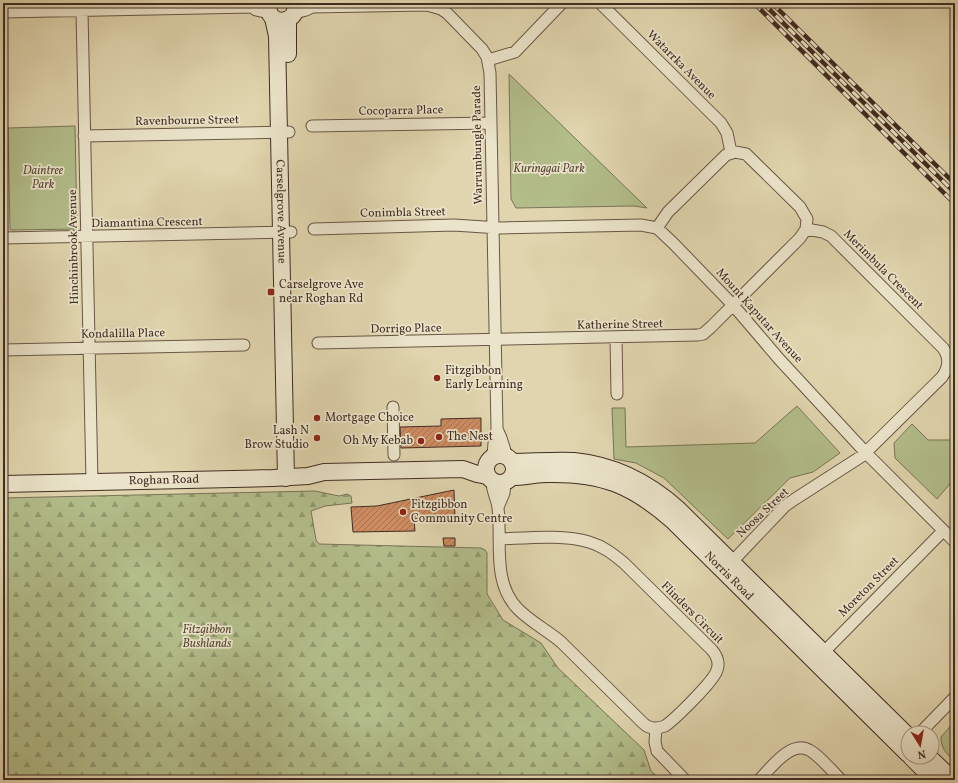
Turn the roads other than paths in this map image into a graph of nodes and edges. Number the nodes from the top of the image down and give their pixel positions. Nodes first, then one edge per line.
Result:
1 (562, 3) edge
2 (600, 3) edge
3 (392, 4) edge
4 (281, 9) edge
5 (82, 11) junction
6 (3, 12) edge
7 (488, 60) junction
8 (490, 123) junction
9 (312, 126) dead end
10 (284, 132) junction
11 (84, 136) junction
12 (731, 152) junction
13 (493, 228) junction
14 (657, 228) junction
15 (314, 229) dead end
16 (806, 229) junction
17 (286, 233) junction
18 (86, 237) junction
19 (3, 238) edge
20 (733, 305) junction
21 (616, 338) junction
22 (495, 340) junction
23 (318, 343) dead end
24 (244, 345) dead end
25 (89, 348) junction
26 (3, 350) edge
27 (617, 394) dead end
28 (393, 407) dead end
29 (866, 453) junction
30 (394, 455) dead end
31 (499, 469) junction
32 (3, 473) edge
33 (291, 473) junction
34 (91, 477) junction
35 (3, 484) edge
36 (944, 531) junction
37 (499, 539) junction
38 (955, 542) edge
39 (727, 566) junction
40 (819, 657) junction
41 (955, 697) edge
42 (928, 725) edge
43 (656, 728) junction
44 (900, 740) edge
45 (922, 765) edge
46 (937, 765) edge
47 (685, 780) edge
48 (759, 780) edge
49 (841, 780) edge
50 (934, 780) edge
51 (952, 780) edge

1 - 7 street
2 - 12 street, Watarrka Avenue
3 - 4 street, Warrumbungle Parade
3 - 7 street, Warrumbungle Parade
4 - 5 street
4 - 10 main road, Carselgrove Avenue
5 - 6 street
5 - 11 street, Hinchinbrook Avenue
7 - 8 street, Warrumbungle Parade
8 - 9 street, Cocoparra Place
8 - 13 street, Warrumbungle Parade
10 - 11 street, Ravenbourne Street
10 - 17 main road, Carselgrove Avenue
11 - 18 street, Hinchinbrook Avenue
12 - 14 street
12 - 16 street
13 - 14 street
13 - 15 street, Conimbla Street
13 - 22 street, Warrumbungle Parade
14 - 20 street, Mount Kaputar Avenue
16 - 20 street, Katherine Street
16 - 29 street, Merimbula Crescent
17 - 18 street, Diamantina Crescent
17 - 33 main road, Carselgrove Avenue
18 - 19 street, Diamantina Crescent
18 - 25 street, Hinchinbrook Avenue
20 - 21 street, Katherine Street
20 - 29 street, Mount Kaputar Avenue
21 - 22 street, Katherine Street
21 - 27 street
22 - 23 street, Dorrigo Place
22 - 31 street, Warrumbungle Parade
24 - 25 street, Kondalilla Place
25 - 26 street, Kondalilla Place
25 - 34 street, Hinchinbrook Avenue
28 - 30 street
29 - 36 street, Mount Kaputar Avenue
29 - 39 street, Noosa Street
31 - 33 main road, Roghan Road
31 - 37 street
31 - 39 main road, Norris Road
32 - 34 main road, Roghan Road
33 - 34 main road, Roghan Road
34 - 35 main road, Roghan Road
36 - 38 street, Mount Kaputar Avenue
36 - 40 street, Moreton Street
37 - 43 street
37 - 43 street, Flinders Circuit
39 - 40 main road, Norris Road
40 - 44 main road, Norris Road
41 - 42 street
43 - 47 street
45 - 50 main road, Norris Road
46 - 51 main road
48 - 49 street

